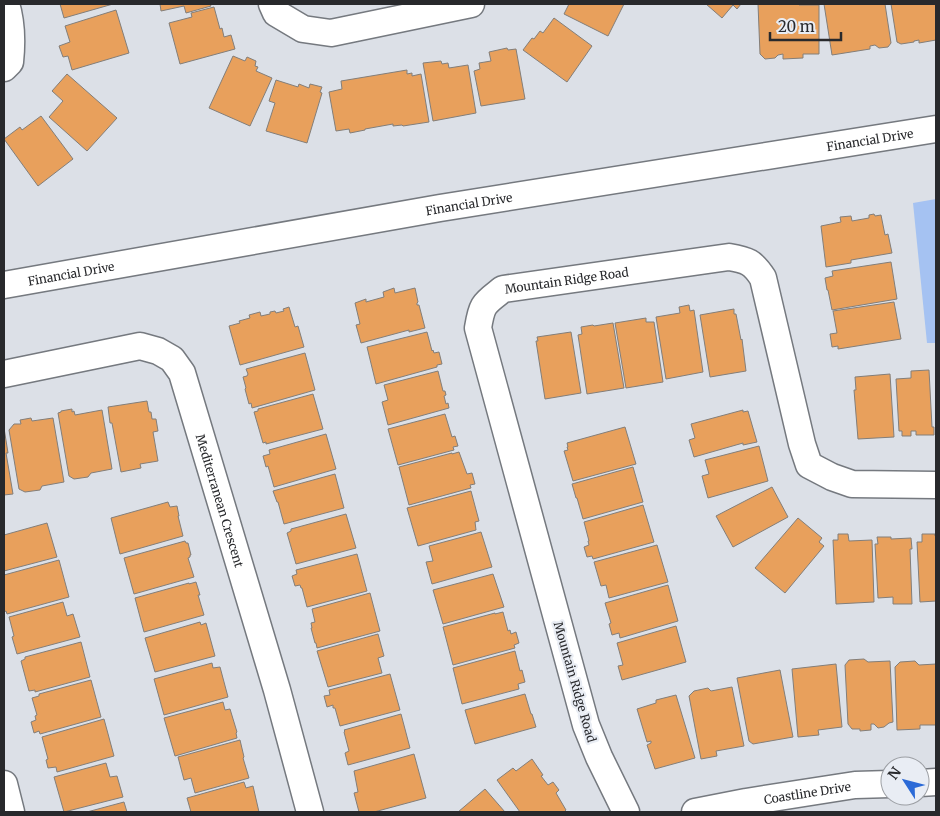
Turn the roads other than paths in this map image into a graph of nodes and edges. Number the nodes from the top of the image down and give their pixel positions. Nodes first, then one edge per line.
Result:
1 (6, 4) edge
2 (272, 4) edge
3 (471, 4) edge
4 (4, 68) edge
5 (936, 129) edge
6 (4, 285) edge
7 (4, 374) edge
8 (936, 485) edge
9 (4, 784) edge
10 (880, 784) edge
11 (11, 812) edge
12 (310, 812) edge
13 (626, 812) edge
14 (695, 812) edge

1 - 4 street
2 - 3 street
5 - 6 street, Financial Drive
7 - 12 street, Mediterranean Crescent
8 - 13 street, Mountain Ridge Road
9 - 11 street
10 - 14 street, Coastline Drive

